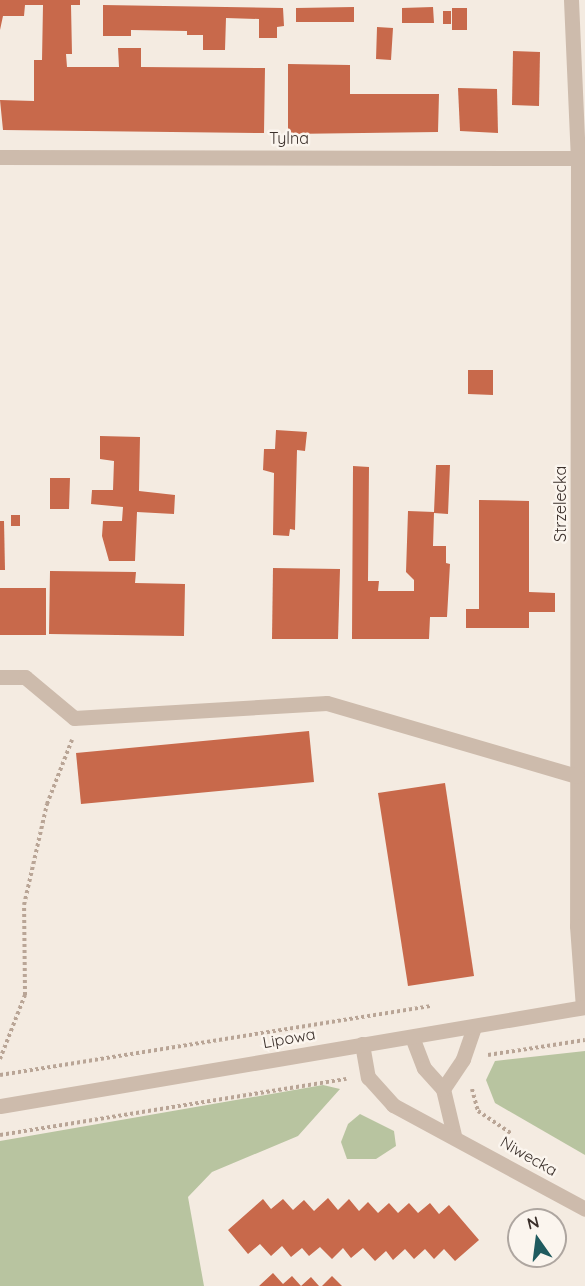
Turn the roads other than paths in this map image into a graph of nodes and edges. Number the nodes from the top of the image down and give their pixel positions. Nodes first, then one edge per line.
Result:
1 (571, 0) edge
2 (581, 141) edge
3 (0, 157) edge
4 (578, 158) junction
5 (0, 677) edge
6 (577, 776) junction
7 (584, 1007) edge
8 (474, 1028) junction
9 (412, 1037) junction
10 (363, 1044) junction
11 (443, 1089) junction
12 (0, 1106) edge
13 (454, 1135) junction
14 (585, 1209) edge

1 - 2 street, Strzelecka
2 - 4 street, Strzelecka
3 - 4 street, Tylna
4 - 6 street, Strzelecka
5 - 6 street
6 - 7 street, Strzelecka
7 - 8 street, Lipowa
8 - 9 street, Lipowa
8 - 11 street
9 - 10 street, Lipowa
9 - 11 street
10 - 12 street, Lipowa
10 - 13 street, Niwecka
11 - 13 street
13 - 14 street, Niwecka

